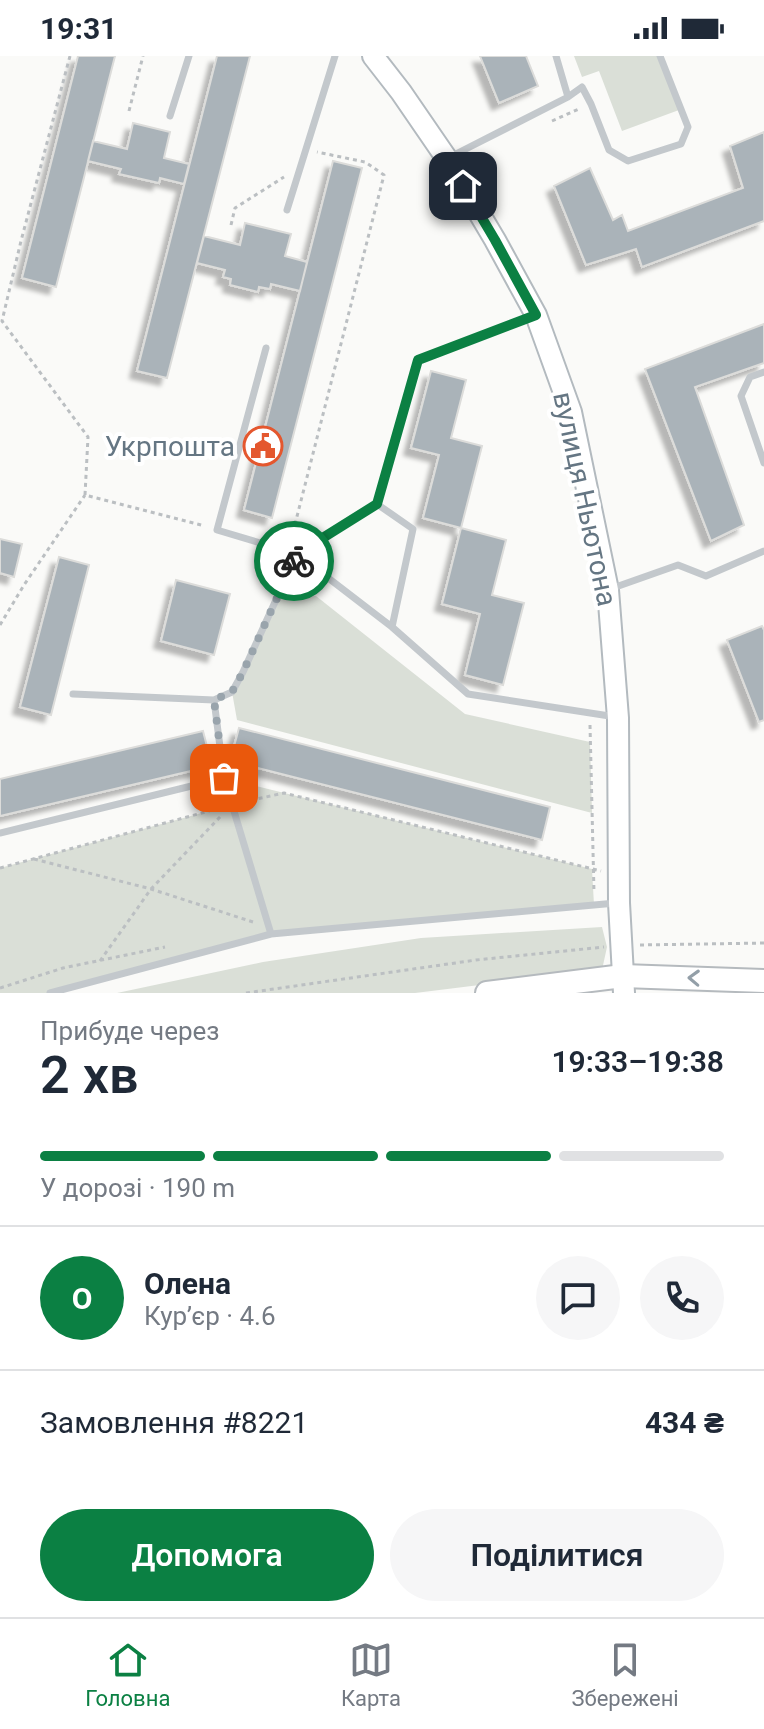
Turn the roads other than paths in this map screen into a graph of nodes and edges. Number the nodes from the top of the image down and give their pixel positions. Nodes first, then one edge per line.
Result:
1 (189, 56) edge
2 (335, 56) edge
3 (373, 56) edge
4 (556, 56) edge
5 (660, 56) edge
6 (568, 97) junction
7 (170, 116) dead end
8 (447, 159) junction
9 (287, 210) dead end
10 (536, 315) junction
11 (266, 348) dead end
12 (764, 372) edge
13 (760, 441) edge
14 (764, 463) edge
15 (377, 504) junction
16 (764, 551) edge
17 (292, 552) junction
18 (608, 590) junction
19 (392, 627) junction
20 (73, 694) dead end
21 (214, 700) junction
22 (618, 718) junction
23 (224, 778) junction
24 (0, 833) edge
25 (619, 903) junction
26 (270, 930) junction
27 (764, 981) edge
28 (624, 984) edge
29 (50, 993) edge
30 (487, 993) edge

1 - 7 lane
2 - 9 lane
3 - 8 street, вулиця Ньютона
4 - 6 lane
5 - 6 lane
6 - 8 lane
8 - 10 street, вулиця Ньютона
10 - 15 lane
10 - 18 street, вулиця Ньютона
11 - 17 lane
12 - 13 lane
13 - 14 lane
15 - 17 lane
15 - 19 lane
16 - 18 lane
17 - 19 lane
17 - 21 lane
18 - 22 street, вулиця Ньютона
19 - 22 lane
20 - 21 lane
21 - 23 lane
22 - 25 street, вулиця Ньютона
23 - 24 lane
23 - 26 lane
25 - 26 lane
25 - 28 street, вулиця Ньютона
26 - 29 lane
27 -> 28 main road
28 - 30 main road

